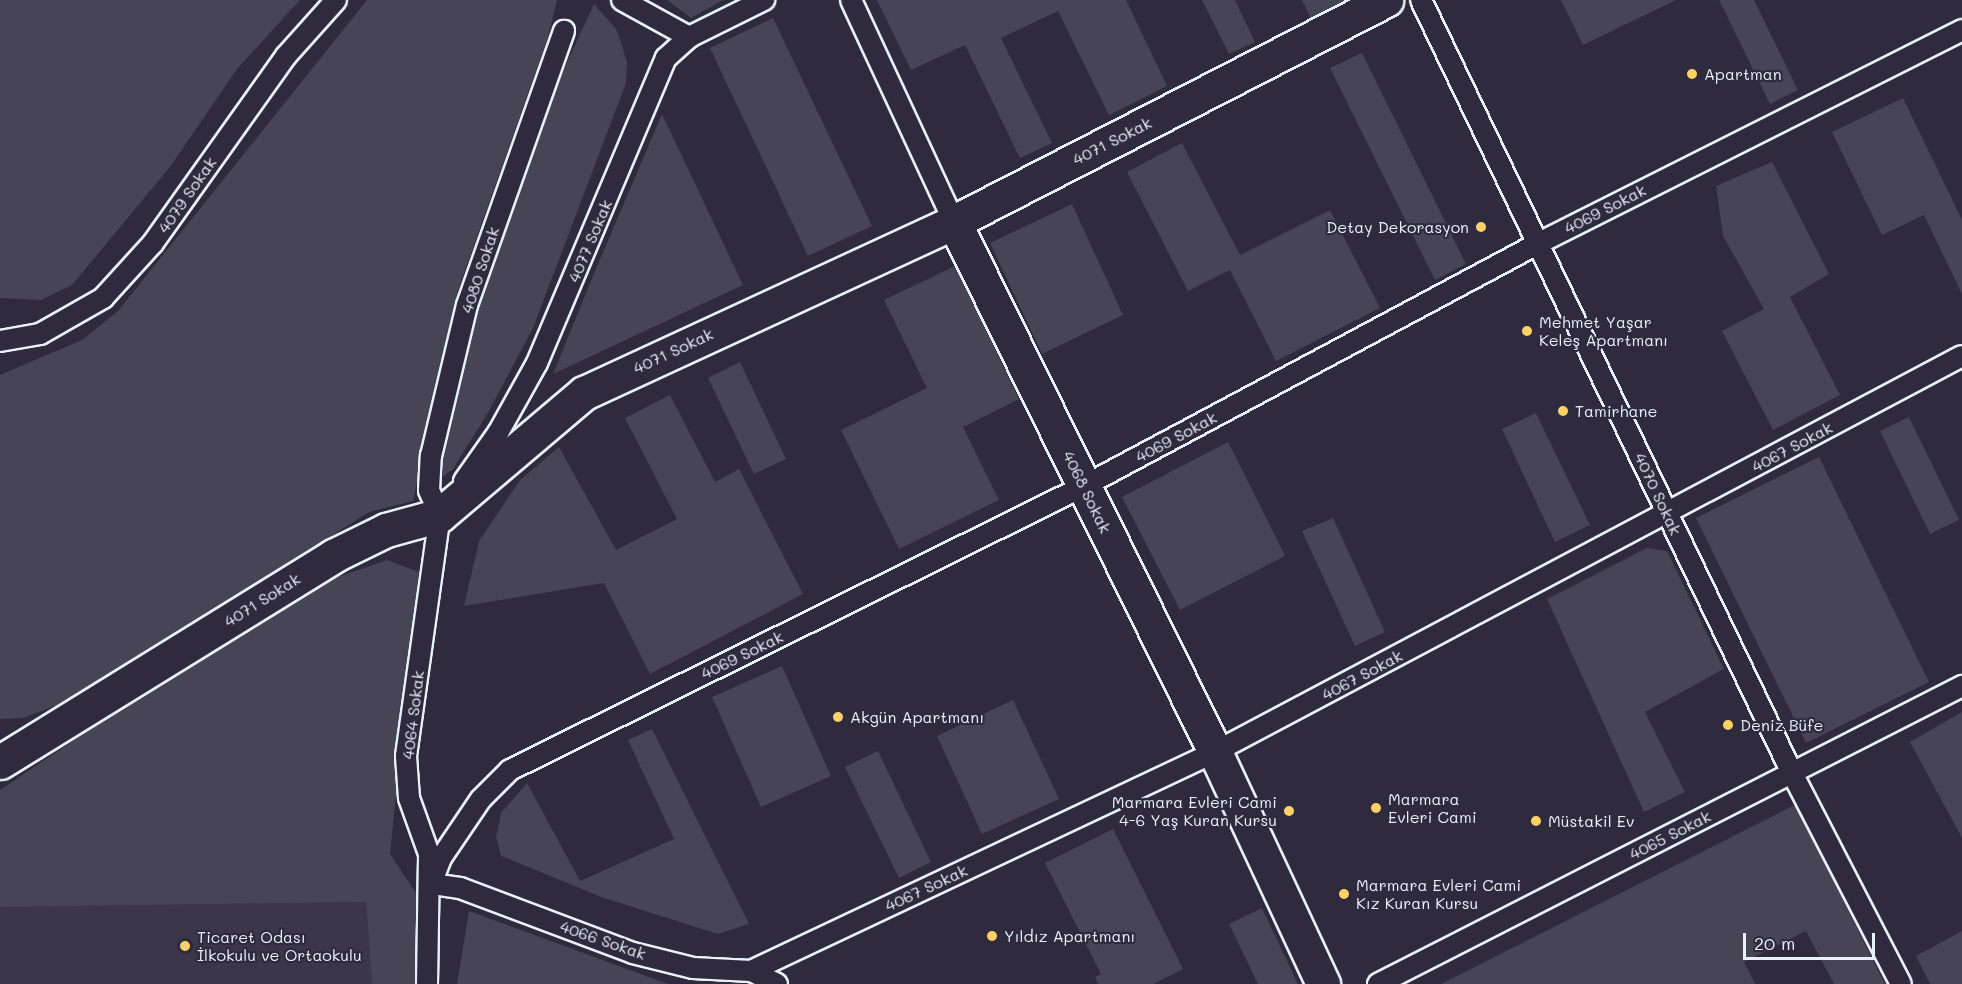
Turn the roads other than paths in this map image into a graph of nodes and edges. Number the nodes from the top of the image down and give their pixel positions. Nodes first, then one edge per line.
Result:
1 (336, 0) edge
2 (622, 0) edge
3 (764, 0) edge
4 (851, 0) edge
5 (1386, 0) edge
6 (1421, 0) edge
7 (1962, 30) edge
8 (564, 31) dead end
9 (690, 37) junction
10 (954, 222) junction
11 (1539, 243) junction
12 (0, 341) edge
13 (1962, 356) edge
14 (1084, 486) junction
15 (1668, 514) junction
16 (440, 515) junction
17 (1962, 686) edge
18 (1215, 752) junction
19 (0, 762) edge
20 (1792, 773) junction
21 (431, 884) junction
22 (750, 971) junction
23 (427, 984) edge
24 (777, 984) edge
25 (1323, 984) edge
26 (1378, 984) edge
27 (1901, 984) edge

1 - 12 lane, 4079 Sokak
2 - 9 lane
3 - 9 lane, 4077 Sokak
4 - 10 lane, 4068 Sokak
5 - 10 street, 4071 Sokak
6 - 11 lane, 4070 Sokak
7 - 11 lane, 4069 Sokak
8 - 16 lane, 4080 Sokak
9 - 16 lane, 4077 Sokak
10 - 14 street, 4068 Sokak
10 - 16 street, 4071 Sokak
11 - 14 lane, 4069 Sokak
11 - 15 lane, 4070 Sokak
13 - 15 lane, 4067 Sokak
14 - 18 street, 4068 Sokak
14 - 21 lane, 4069 Sokak
15 - 18 lane, 4067 Sokak
15 - 20 lane, 4070 Sokak
16 - 19 street, 4071 Sokak
16 - 21 lane, 4064 Sokak
17 - 20 lane, 4065 Sokak
18 - 22 lane, 4067 Sokak
18 - 25 street, 4068 Sokak
20 - 26 lane, 4065 Sokak
20 - 27 lane, 4070 Sokak
21 - 22 lane, 4066 Sokak
21 - 23 lane, 4064 Sokak
22 - 24 lane, 4066 Sokak

